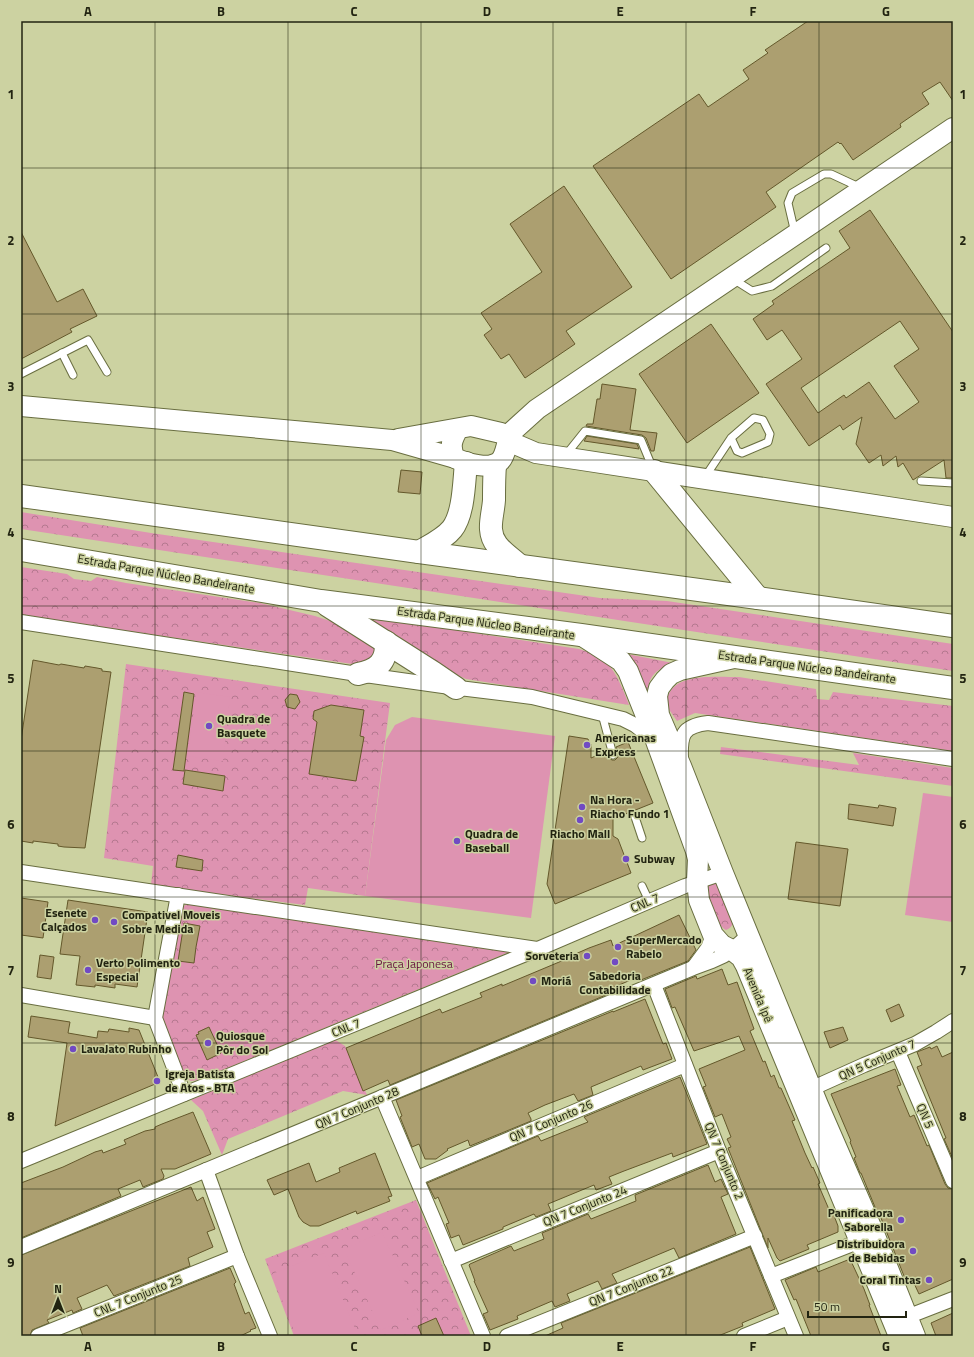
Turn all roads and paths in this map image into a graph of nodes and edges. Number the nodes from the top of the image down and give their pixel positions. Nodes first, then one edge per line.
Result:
1 (953, 128) edge
2 (863, 189) junction
3 (795, 235) junction
4 (826, 248) dead end
5 (731, 278) junction
6 (62, 353) junction
7 (107, 372) dead end
8 (21, 374) edge
9 (73, 375) dead end
10 (21, 406) edge
11 (537, 409) junction
12 (478, 427) junction
13 (458, 429) junction
14 (731, 438) junction
15 (507, 439) junction
16 (392, 440) junction
17 (536, 453) junction
18 (563, 457) junction
19 (460, 460) junction
20 (498, 462) junction
21 (654, 471) junction
22 (704, 479) junction
23 (921, 481) dead end
24 (953, 483) edge
25 (21, 496) edge
26 (953, 517) edge
27 (21, 550) edge
28 (419, 552) junction
29 (520, 566) junction
30 (758, 598) junction
31 (321, 601) junction
32 (953, 618) edge
33 (907, 620) junction
34 (21, 622) edge
35 (953, 626) edge
36 (581, 635) junction
37 (386, 642) junction
38 (735, 657) junction
39 (358, 674) junction
40 (456, 688) junction
41 (953, 688) edge
42 (602, 714) junction
43 (656, 741) junction
44 (613, 755) dead end
45 (953, 759) edge
46 (681, 766) junction
47 (635, 817) dead end
48 (642, 838) dead end
49 (21, 872) edge
50 (723, 873) junction
51 (642, 886) dead end
52 (698, 890) junction
53 (178, 895) junction
54 (649, 902) junction
55 (714, 934) junction
56 (749, 934) junction
57 (538, 949) junction
58 (732, 950) junction
59 (693, 968) junction
60 (654, 985) junction
61 (21, 995) edge
62 (155, 1018) junction
63 (953, 1021) edge
64 (898, 1052) junction
65 (685, 1065) junction
66 (806, 1091) junction
67 (184, 1094) junction
68 (382, 1097) junction
69 (718, 1151) junction
70 (21, 1161) edge
71 (206, 1170) junction
72 (417, 1178) junction
73 (953, 1181) edge
74 (755, 1236) junction
75 (867, 1239) junction
76 (21, 1247) edge
77 (237, 1256) junction
78 (451, 1261) junction
79 (771, 1276) junction
80 (953, 1298) edge
81 (788, 1318) junction
82 (900, 1325) edge
83 (38, 1336) edge
84 (270, 1336) edge
85 (483, 1336) edge
86 (507, 1336) edge
87 (744, 1336) edge
88 (796, 1336) edge
89 (915, 1336) edge

1 - 2 street
2 - 3 street
2 - 3 lane
3 - 5 street
4 - 5 lane
5 - 11 street
6 - 7 lane
6 - 8 lane
6 - 9 lane
10 - 16 street
11 - 12 street
11 - 15 street
12 - 13 street
12 - 15 street
13 - 16 street
13 - 19 street
14 - 14 lane
14 - 22 lane
15 - 17 street
15 - 20 street
16 - 19 street
17 - 18 street
17 - 20 street
18 - 21 street
18 - 21 lane
19 - 20 street
19 - 28 highway
20 - 29 highway
21 - 22 street
21 - 30 highway
22 - 26 street
23 - 24 lane
25 - 28 highway
27 - 31 highway, Estrada Parque Núcleo Bandeirante
28 - 29 highway
29 - 30 highway
30 - 33 highway
31 - 36 highway, Estrada Parque Núcleo Bandeirante
31 - 37 highway
32 - 33 highway
33 - 35 highway
34 - 39 street
36 - 38 highway, Estrada Parque Núcleo Bandeirante
36 - 43 street, Avenida Ipê
37 - 39 highway
37 - 40 highway
38 - 41 highway, Estrada Parque Núcleo Bandeirante
38 - 46 street, Avenida Ipê
39 - 40 street
40 - 42 street
42 - 43 street
42 - 44 lane
43 - 52 street, Avenida Ipê
45 - 46 street
46 - 50 street, Avenida Ipê
47 - 48 lane
49 - 53 street
50 - 52 street, CNL 7
50 - 56 street, Avenida Ipê
51 - 54 lane
52 - 54 street, CNL 7
52 - 55 street, Avenida Ipê
53 - 57 street
53 - 62 street
54 - 57 street, CNL 7
55 - 58 street, Avenida Ipê
55 - 59 street, QN 7 Conjunto 28
56 - 58 street, QN 7 Conjunto 28
56 - 66 street, Avenida Ipê
57 - 67 street, CNL 7
58 - 59 street, QN 7 Conjunto 28
58 - 66 street, Avenida Ipê
59 - 60 street, QN 7 Conjunto 28
60 - 65 street, QN 7 Conjunto 2
60 - 68 street, QN 7 Conjunto 28
61 - 62 street
62 - 67 street
63 - 64 street, QN 5 Conjunto 7
64 - 66 street, QN 5 Conjunto 7
64 - 73 street, QN 5
65 - 69 street, QN 7 Conjunto 2
65 - 72 street, QN 7 Conjunto 26
66 - 75 street, Avenida Ipê
67 - 70 street, CNL 7
68 - 71 street, QN 7 Conjunto 28
68 - 72 street
69 - 74 street, QN 7 Conjunto 2
69 - 78 street, QN 7 Conjunto 24
71 - 76 street, QN 7 Conjunto 28
71 - 77 street
72 - 78 street
74 - 79 street, QN 7 Conjunto 2
74 - 86 street, QN 7 Conjunto 22
75 - 79 street
75 - 82 street, Avenida Ipê
77 - 83 street, CNL 7 Conjunto 25
77 - 84 street
78 - 85 street
79 - 81 street, QN 7 Conjunto 2
80 - 82 street
81 - 87 street
81 - 88 street, QN 7 Conjunto 2
82 - 89 street, Avenida Ipê

